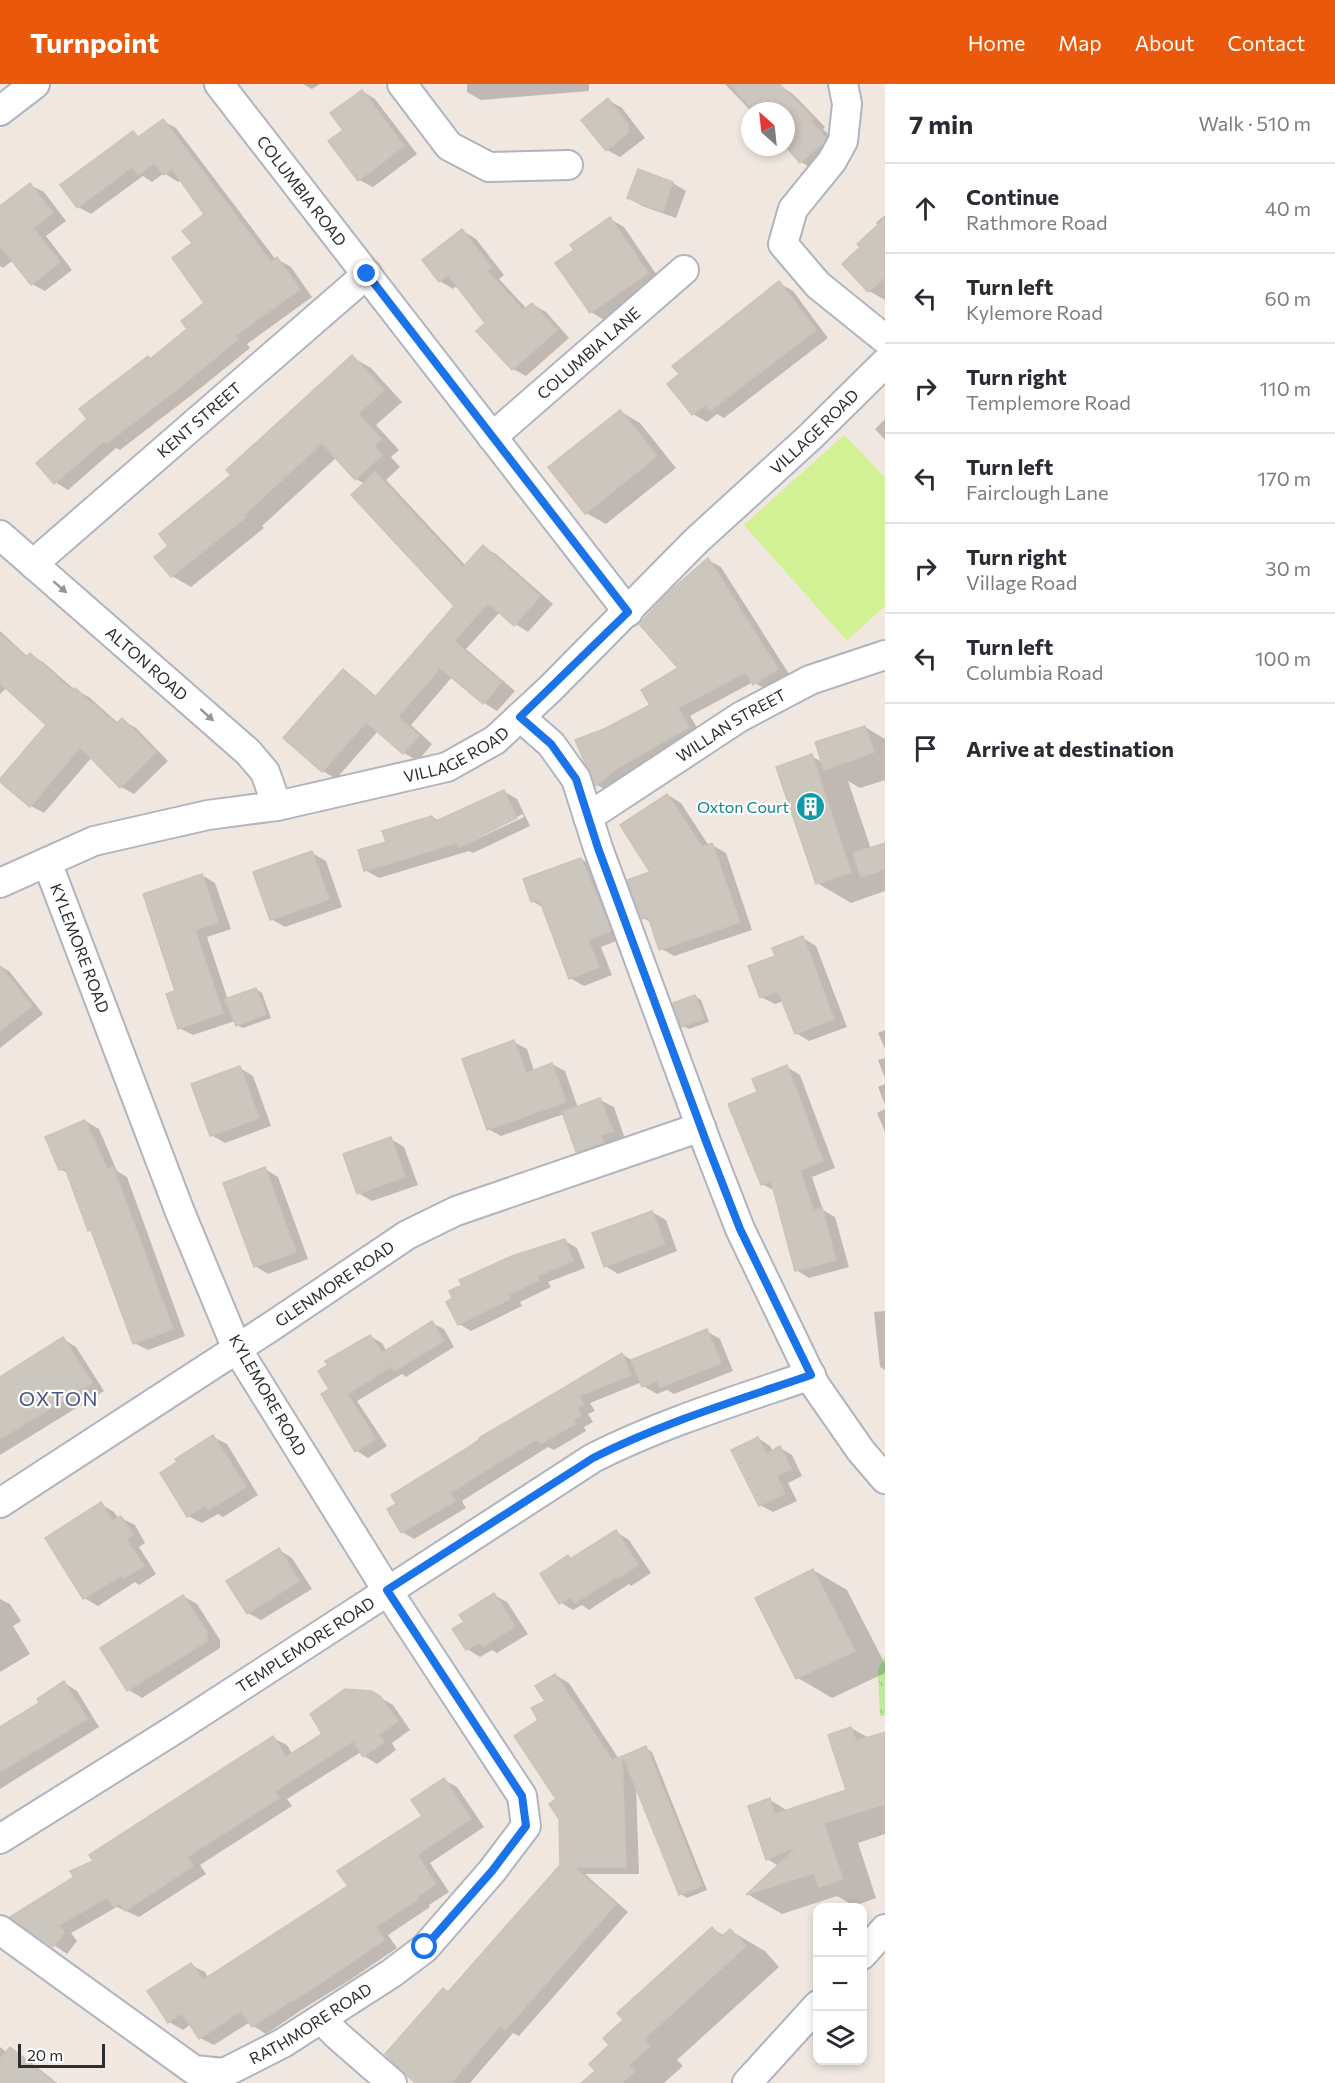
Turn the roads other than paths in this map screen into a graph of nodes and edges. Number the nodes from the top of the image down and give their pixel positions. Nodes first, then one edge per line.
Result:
1 (35, 84) edge
2 (219, 84) edge
3 (402, 84) edge
4 (843, 84) edge
5 (0, 111) edge
6 (568, 165) dead end
7 (684, 270) dead end
8 (367, 274) junction
9 (885, 339) edge
10 (885, 363) edge
11 (492, 437) junction
12 (0, 535) edge
13 (33, 564) junction
14 (628, 612) junction
15 (885, 655) edge
16 (520, 717) junction
17 (277, 806) junction
18 (588, 817) junction
19 (47, 862) junction
20 (0, 883) edge
21 (701, 1127) junction
22 (237, 1349) junction
23 (811, 1375) junction
24 (885, 1479) edge
25 (0, 1503) edge
26 (387, 1590) junction
27 (526, 1826) joint
28 (0, 1839) edge
29 (885, 1929) edge
30 (0, 1930) edge
31 (867, 1949) edge
32 (813, 2010) edge
33 (321, 2019) junction
34 (392, 2083) edge
35 (747, 2083) edge

1 - 5 street
2 - 8 street, COLUMBIA ROAD
3 - 6 street
4 - 9 street
7 - 11 street, COLUMBIA LANE
8 - 11 street, COLUMBIA ROAD
8 - 13 street, KENT STREET
10 - 14 street, VILLAGE ROAD
11 - 14 street, COLUMBIA ROAD
12 - 13 street, ALTON ROAD
13 -> 17 street, ALTON ROAD
14 - 16 street, VILLAGE ROAD
15 - 18 street, WILLAN STREET
16 - 17 street, VILLAGE ROAD
16 - 18 street
17 - 19 street, VILLAGE ROAD
18 - 21 street
19 - 20 street, VILLAGE ROAD
19 - 22 street, KYLEMORE ROAD
21 - 22 street, GLENMORE ROAD
21 - 23 street
22 - 25 street, GLENMORE ROAD
22 - 26 street, KYLEMORE ROAD
23 - 24 street
23 - 26 street, TEMPLEMORE ROAD
26 - 27 street, KYLEMORE ROAD
26 - 28 street, TEMPLEMORE ROAD
27 - 33 street, RATHMORE ROAD
29 - 31 street
30 - 33 street, RATHMORE ROAD
32 - 35 street
33 - 34 street

